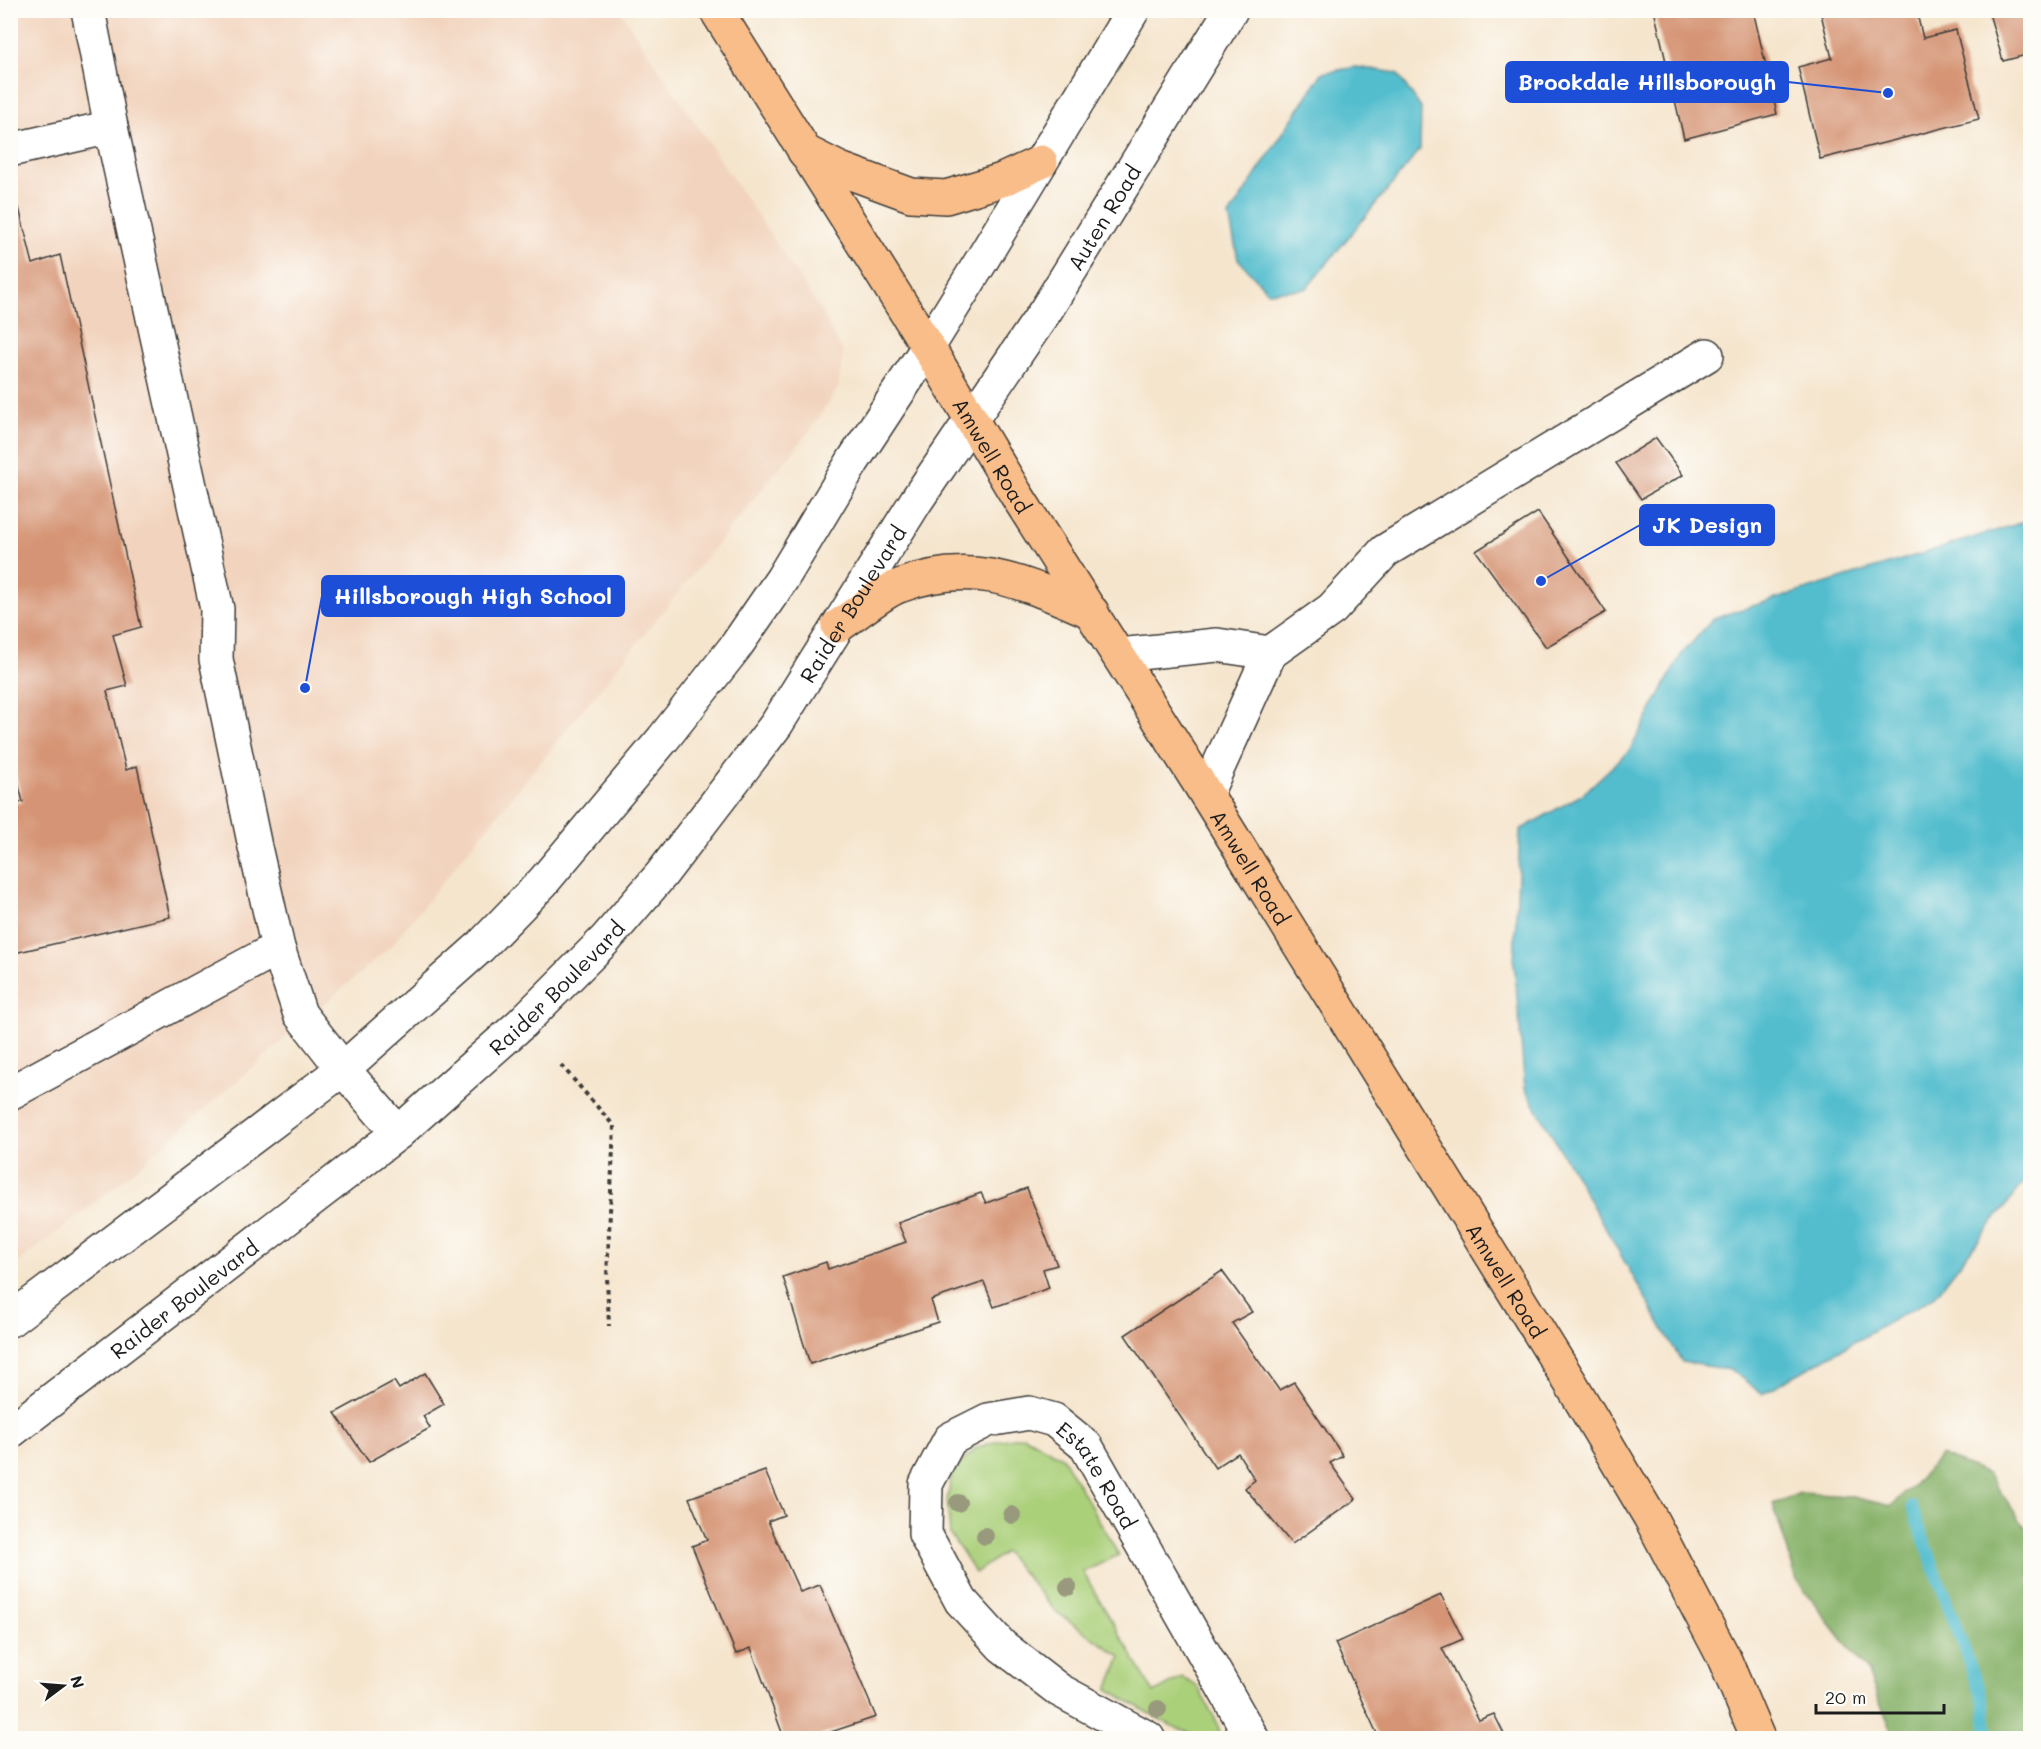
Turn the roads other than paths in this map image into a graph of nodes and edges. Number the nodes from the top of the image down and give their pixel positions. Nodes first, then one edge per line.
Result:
1 (88, 10) edge
2 (716, 10) edge
3 (1133, 10) edge
4 (1231, 10) edge
5 (111, 127) junction
6 (10, 150) edge
7 (804, 151) junction
8 (1041, 162) junction
9 (928, 347) junction
10 (1707, 355) dead end
11 (971, 421) junction
12 (1092, 612) junction
13 (838, 627) junction
14 (1270, 653) junction
15 (1119, 655) junction
16 (1206, 794) junction
17 (278, 948) junction
18 (343, 1069) junction
19 (10, 1094) edge
20 (398, 1133) junction
21 (10, 1320) edge
22 (10, 1432) edge
23 (1148, 1738) edge
24 (1252, 1738) edge
25 (1758, 1738) edge

1 - 5 street
2 - 7 main road, Amwell Road
3 - 8 street
4 - 11 street, Auten Road
5 - 6 street
5 - 17 street
7 - 8 main road
7 - 9 main road, Amwell Road
8 - 9 street
9 - 11 main road, Amwell Road
9 - 18 street
10 - 14 street
11 - 12 main road, Amwell Road
11 - 13 street, Raider Boulevard
12 - 13 main road
12 - 15 main road, Amwell Road
13 - 20 street, Raider Boulevard
14 - 15 street
14 - 16 street
15 - 16 main road, Amwell Road
16 - 25 main road, Amwell Road
17 - 18 street
17 - 19 street
18 - 20 street
18 - 21 street
20 - 22 street, Raider Boulevard
23 - 24 street, Estate Road

